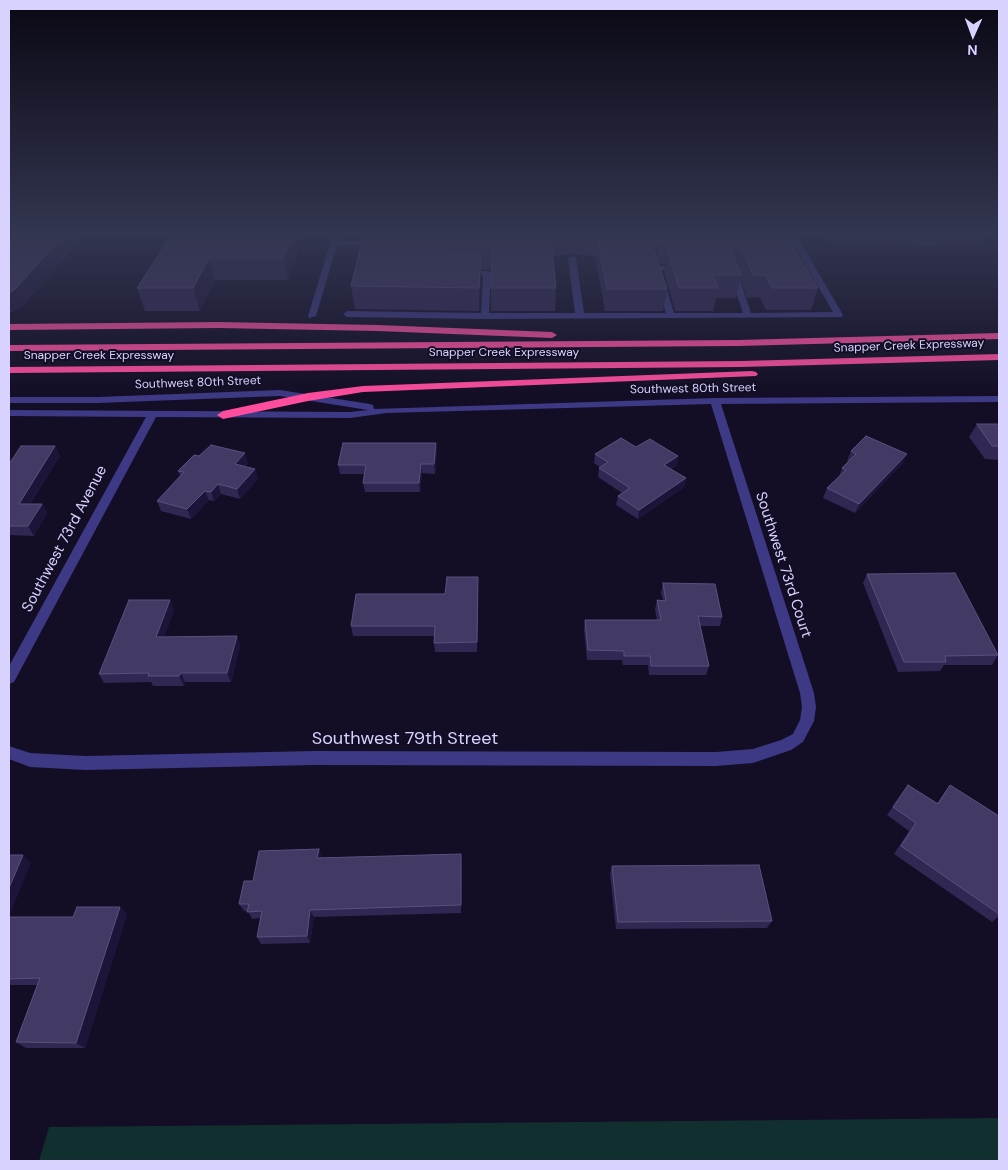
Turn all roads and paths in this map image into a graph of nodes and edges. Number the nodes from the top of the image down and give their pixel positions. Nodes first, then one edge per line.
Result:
1 (320, 289) edge
2 (486, 289) edge
3 (576, 289) edge
4 (662, 289) edge
5 (739, 289) edge
6 (823, 289) edge
7 (347, 314) dead end
8 (312, 316) dead end
9 (485, 316) junction
10 (580, 316) junction
11 (671, 316) junction
12 (748, 316) junction
13 (9, 327) edge
14 (999, 336) edge
15 (738, 343) junction
16 (9, 348) edge
17 (999, 357) edge
18 (880, 362) junction
19 (9, 370) edge
20 (308, 397) junction
21 (999, 398) edge
22 (9, 400) edge
23 (715, 401) junction
24 (387, 410) junction
25 (9, 413) edge
26 (223, 415) junction
27 (151, 416) junction
28 (9, 678) edge
29 (798, 738) joint
30 (9, 753) edge

1 - 8 street
2 - 9 street
3 - 10 street
4 - 11 street
5 - 12 street
6 - 12 street
7 - 9 street
9 - 10 street
10 - 11 street
11 - 12 street
13 - 15 highway
14 - 15 highway, Snapper Creek Expressway
15 - 16 highway, Snapper Creek Expressway
17 - 18 highway, Snapper Creek Expressway
18 - 19 highway, Snapper Creek Expressway
18 - 20 highway
20 - 22 street, Southwest 80th Street
20 - 24 street, Southwest 80th Street
20 - 26 highway
21 - 23 street, Southwest 80th Street
23 - 24 street, Southwest 80th Street
23 - 29 street, Southwest 73rd Court
24 - 26 street, Southwest 80th Street
25 - 27 street, Southwest 80th Street
26 - 27 street, Southwest 80th Street
27 - 28 street, Southwest 73rd Avenue
29 - 30 street, Southwest 79th Street

